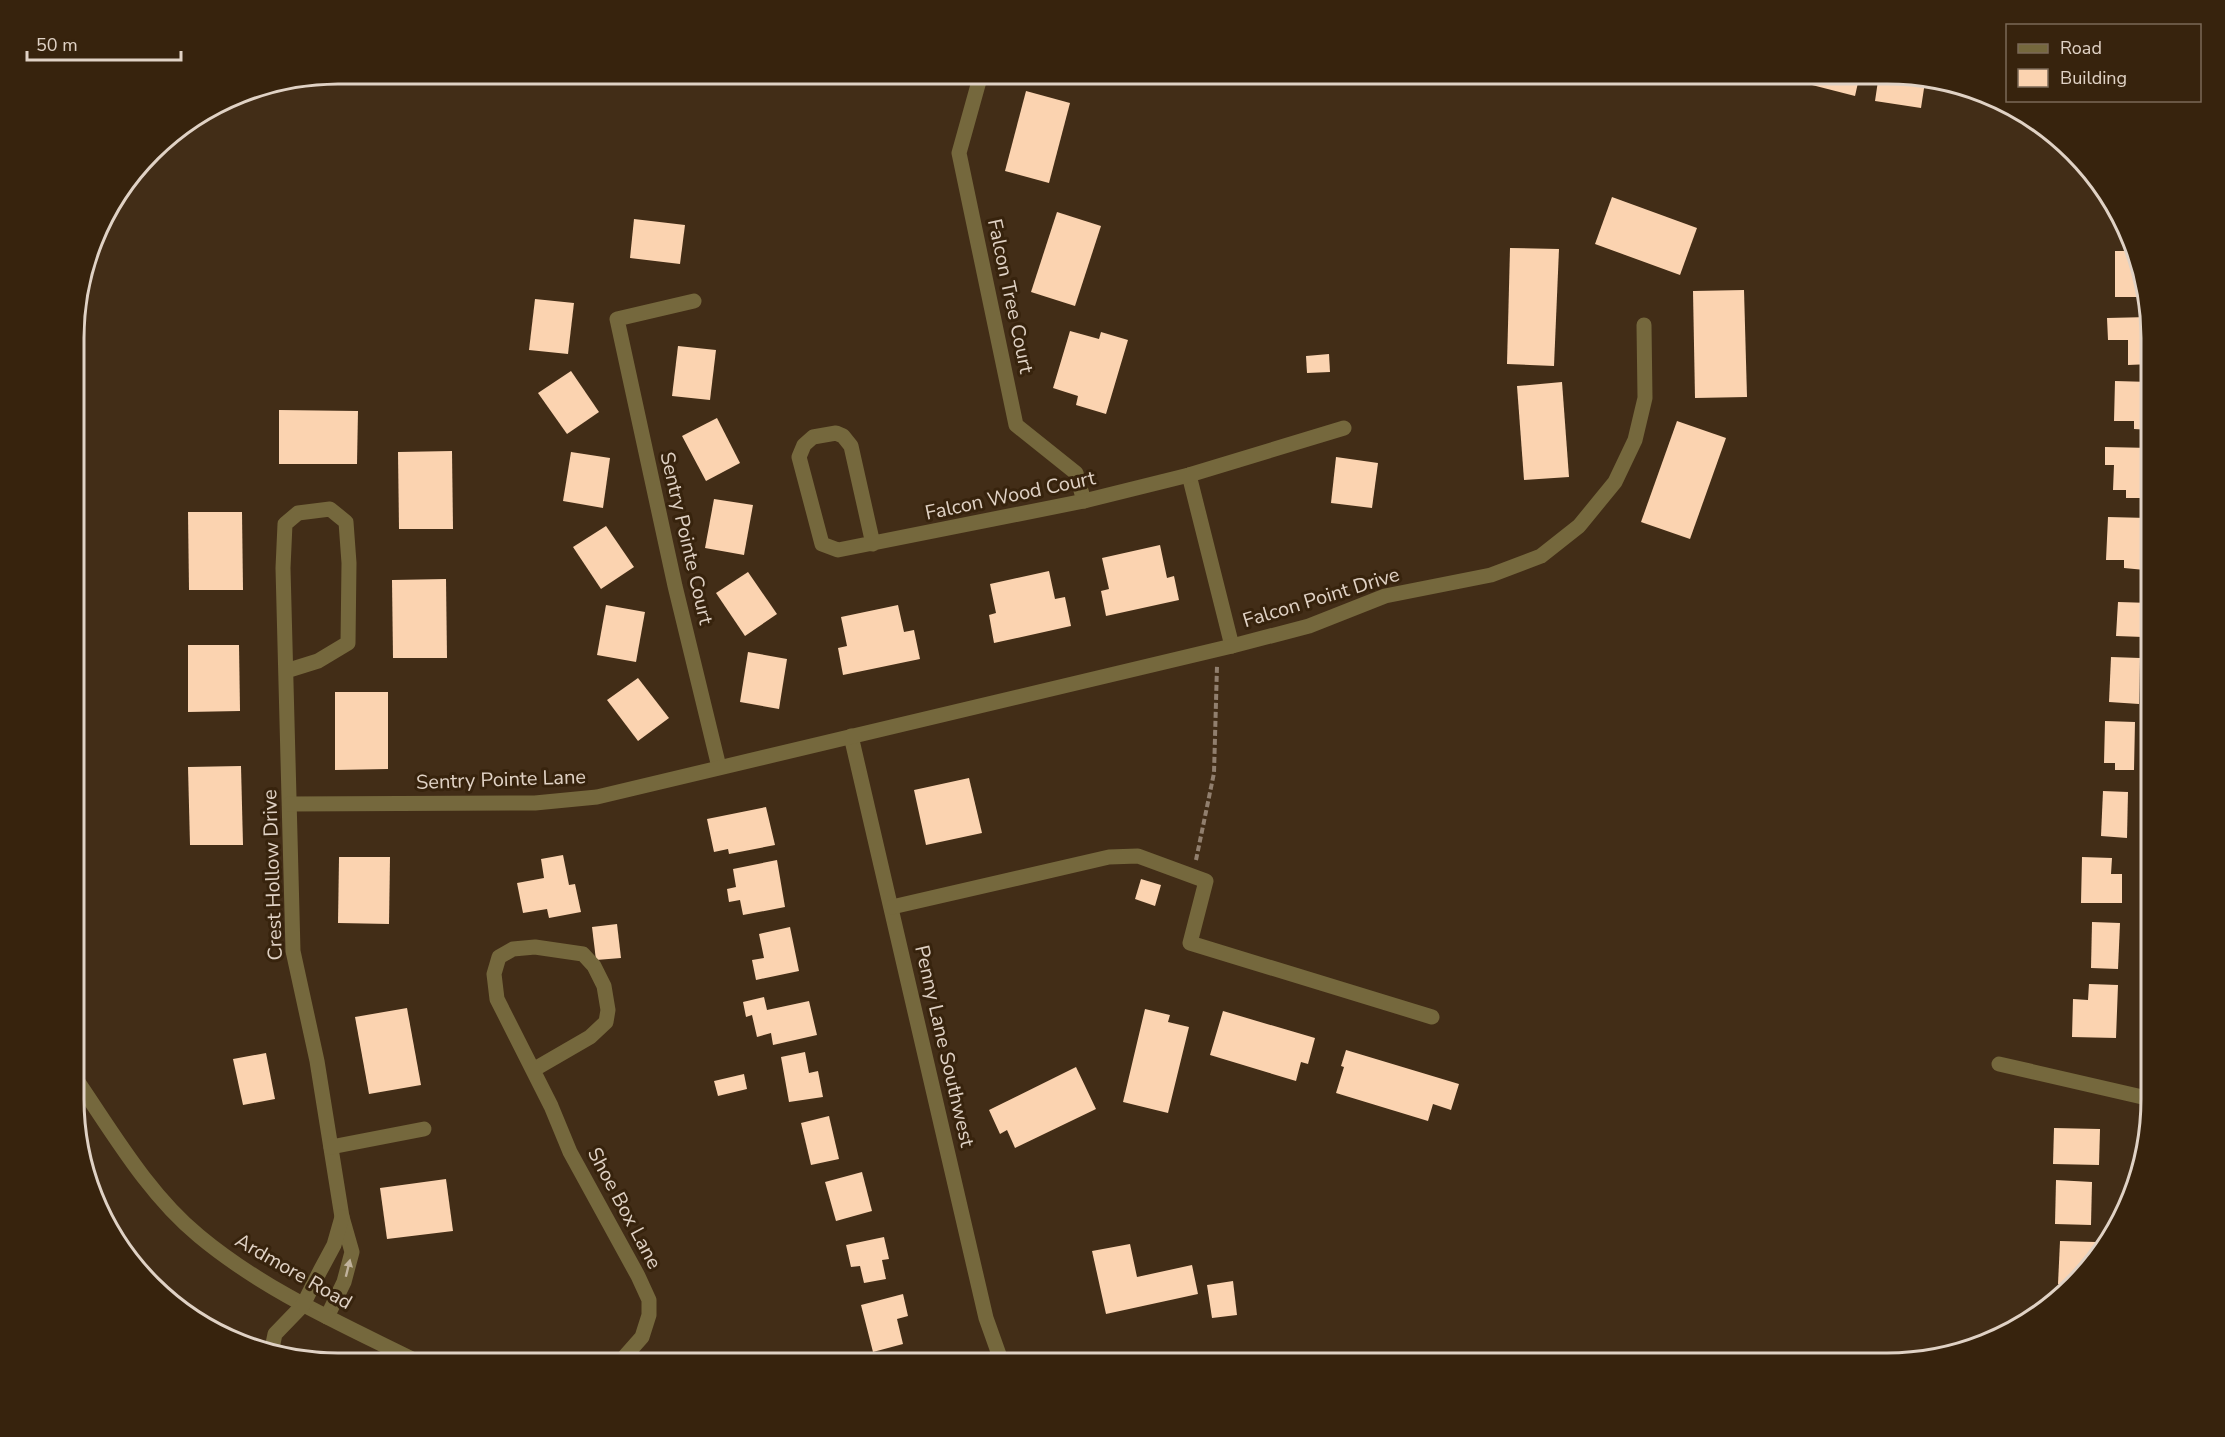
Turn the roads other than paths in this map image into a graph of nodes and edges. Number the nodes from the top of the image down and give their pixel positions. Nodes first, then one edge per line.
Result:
1 (978, 84) edge
2 (694, 301) dead end
3 (1644, 325) dead end
4 (1344, 428) dead end
5 (1189, 475) junction
6 (1084, 501) junction
7 (873, 544) junction
8 (1224, 648) junction
9 (286, 671) junction
10 (851, 736) junction
11 (719, 767) junction
12 (290, 804) junction
13 (892, 907) junction
14 (1432, 1017) dead end
15 (1999, 1064) dead end
16 (533, 1070) junction
17 (84, 1090) edge
18 (2141, 1097) edge
19 (424, 1130) dead end
20 (331, 1147) junction
21 (342, 1217) junction
22 (303, 1305) junction
23 (327, 1317) junction
24 (273, 1344) edge
25 (398, 1353) edge
26 (628, 1353) edge
27 (998, 1353) edge

1 - 6 street, Falcon Tree Court
2 - 11 street, Sentry Pointe Court
3 - 8 street, Falcon Point Drive
4 - 5 street, Falcon Wood Court
5 - 6 street, Falcon Wood Court
5 - 8 street
6 - 7 street, Falcon Wood Court
7 - 7 street, Falcon Wood Court
8 - 10 street, Falcon Point Drive
9 - 9 street, Crest Hollow Drive
9 - 12 street, Crest Hollow Drive
10 - 11 street, Sentry Pointe Lane
10 - 13 street, Penny Lane Southwest
11 - 12 street, Sentry Pointe Lane
12 - 20 street, Crest Hollow Drive
13 - 14 street
13 - 27 street, Penny Lane Southwest
15 - 18 street
16 - 16 street, Shoe Box Lane
16 - 26 street, Shoe Box Lane
17 - 22 street, Ardmore Road
19 - 20 street
20 - 21 street, Crest Hollow Drive
21 - 22 street, Crest Hollow Drive
23 -> 21 street, Crest Hollow Drive
22 - 23 street, Ardmore Road
22 - 24 street, Crest Hollow Drive
23 - 25 street, Ardmore Road

